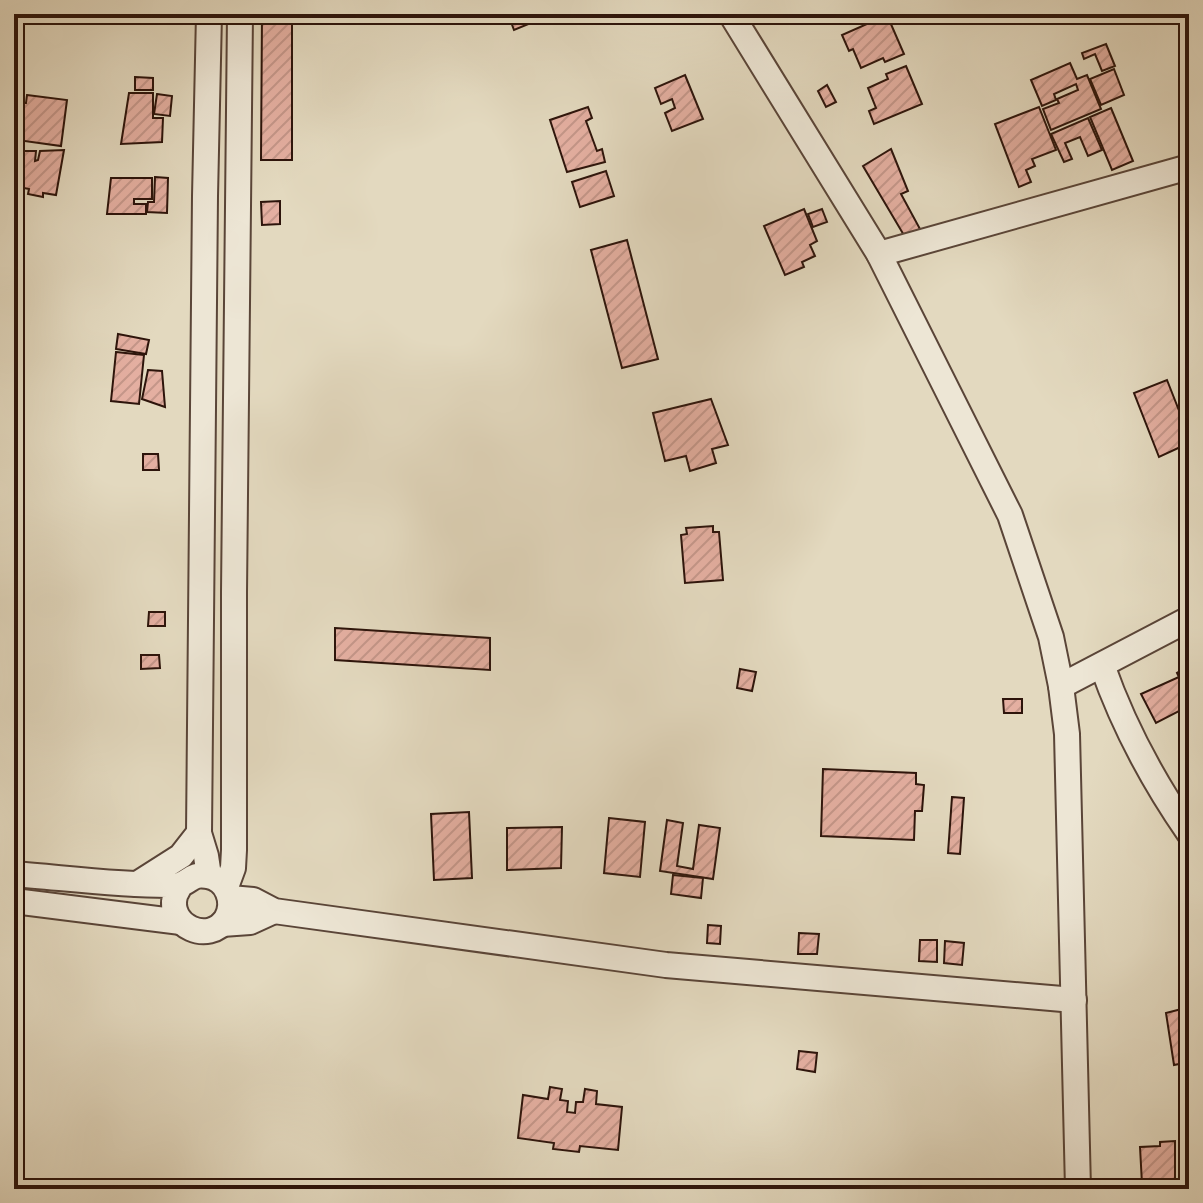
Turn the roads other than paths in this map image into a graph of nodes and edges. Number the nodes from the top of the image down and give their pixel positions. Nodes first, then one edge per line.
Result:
1 (209, 14) edge
2 (240, 14) edge
3 (731, 14) edge
4 (1189, 167) edge
5 (879, 254) junction
6 (1189, 619) edge
7 (1102, 665) junction
8 (1061, 686) junction
9 (199, 833) junction
10 (1189, 833) edge
11 (14, 874) edge
12 (136, 885) junction
13 (180, 885) junction
14 (222, 887) junction
15 (14, 901) edge
16 (274, 911) junction
17 (181, 922) junction
18 (222, 924) junction
19 (1074, 1000) junction
20 (1078, 1189) edge

1 - 9 street
2 - 14 street
3 - 5 street
4 - 5 street
5 - 8 street
6 - 7 street
7 - 8 street
7 - 10 street
8 - 19 street
9 - 12 street
9 - 14 street
11 - 12 street
12 - 13 street
13 - 14 street
13 - 17 street
14 - 16 street
14 - 18 street
15 - 17 street
16 - 18 street
16 - 19 street
17 - 18 street
19 - 20 street

